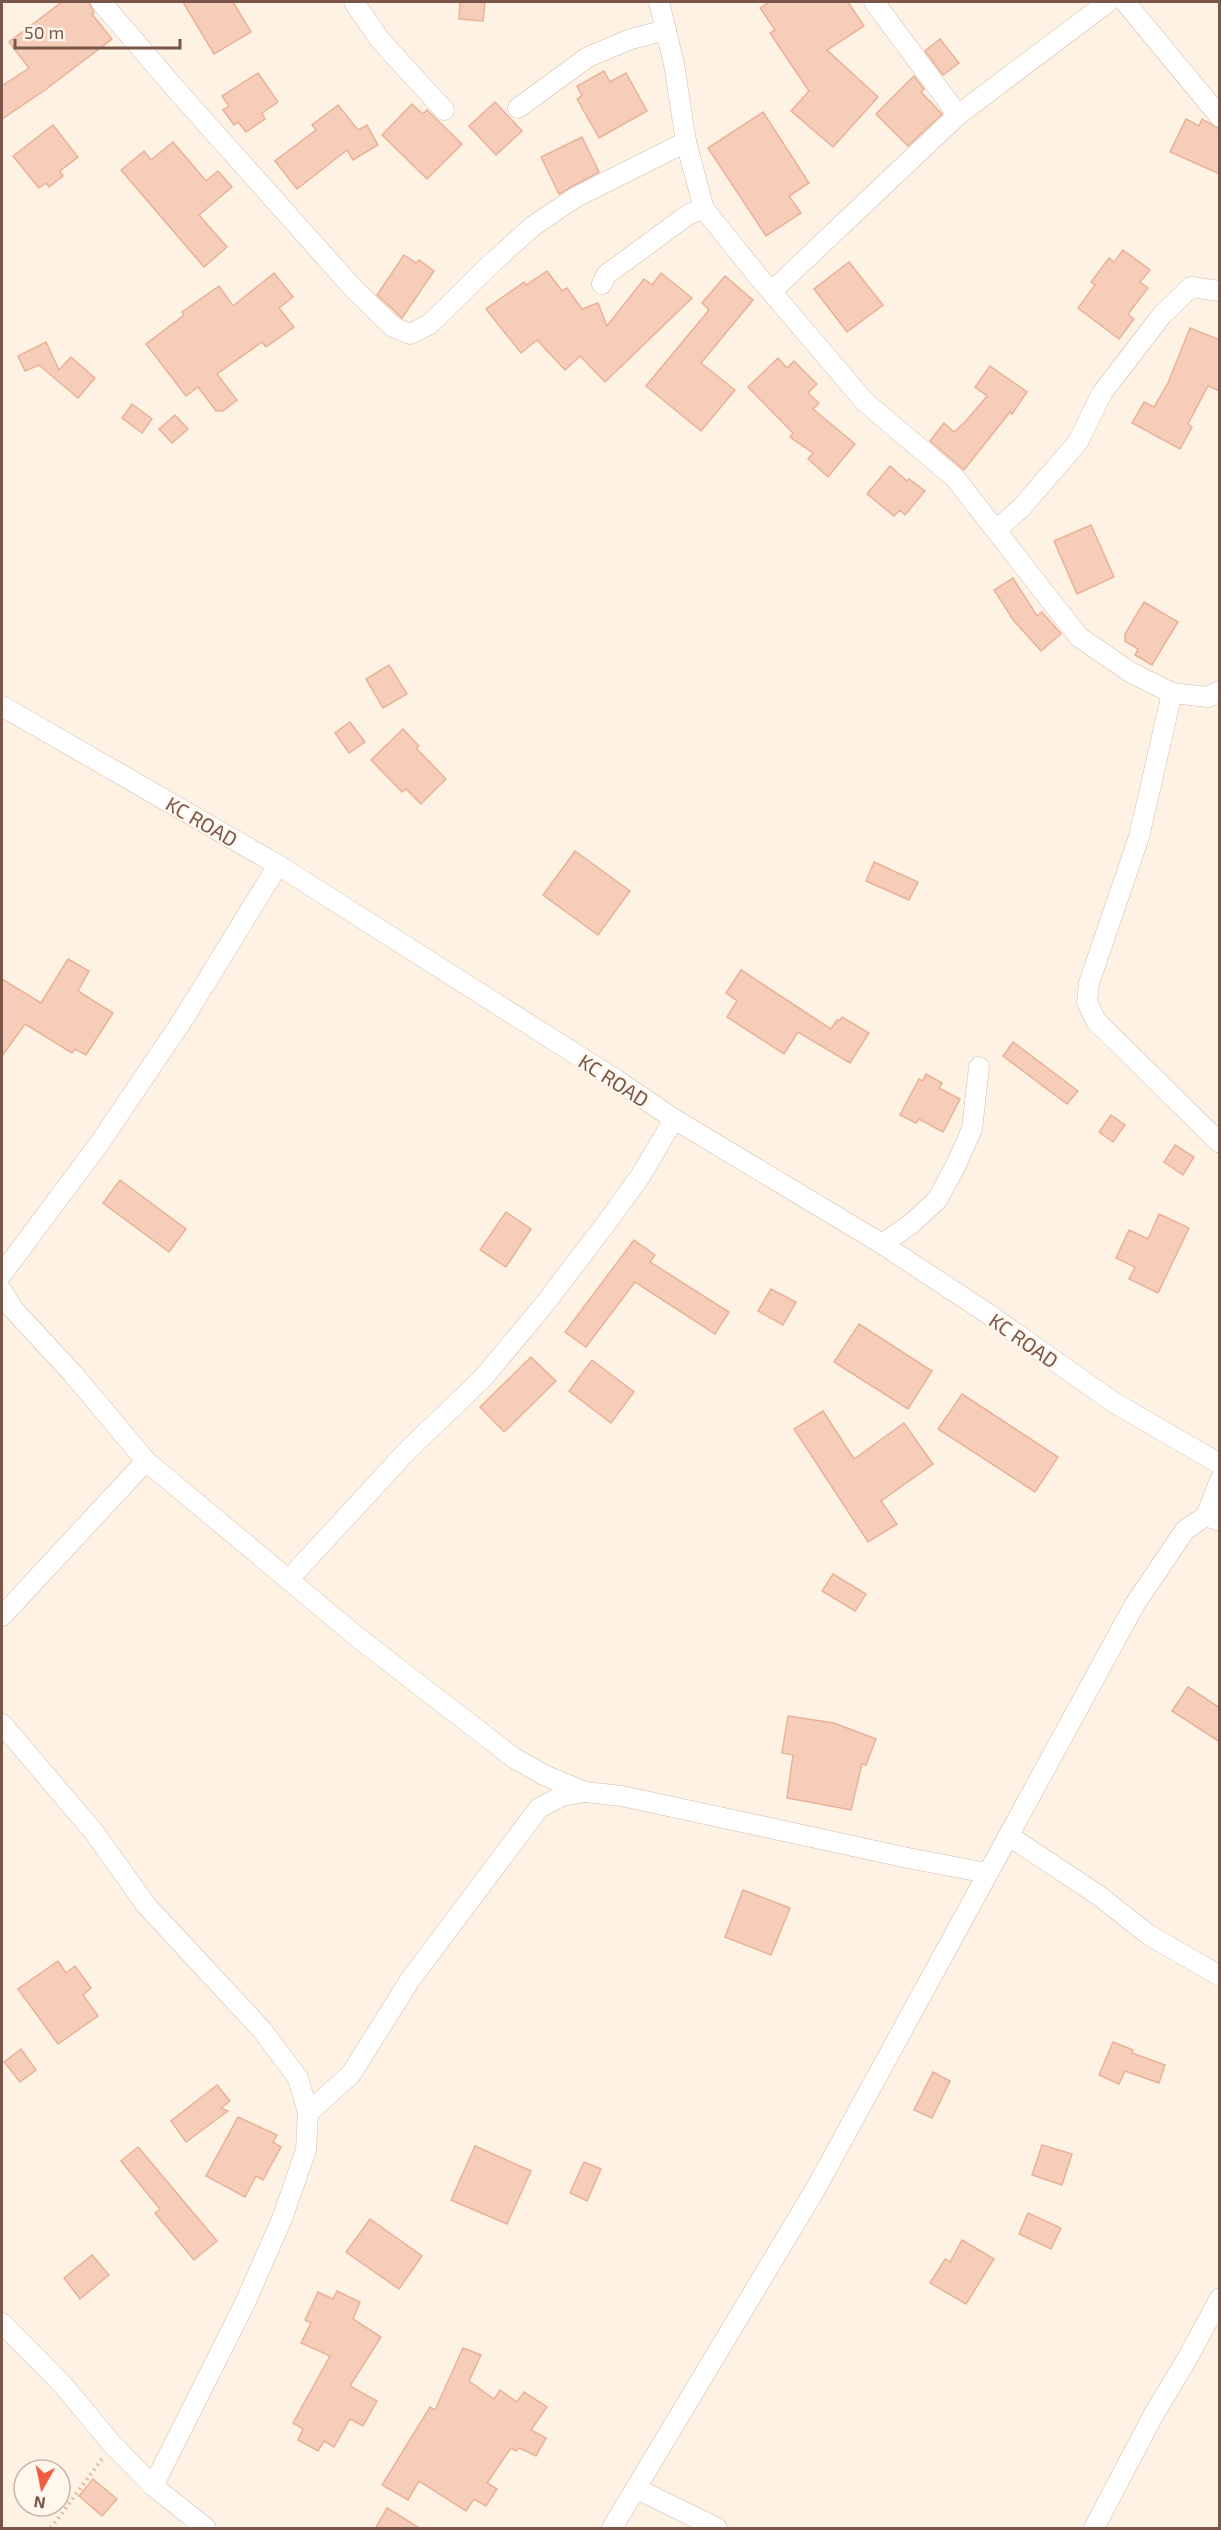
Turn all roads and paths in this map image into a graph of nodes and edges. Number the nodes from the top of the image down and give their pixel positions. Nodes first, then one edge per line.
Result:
1 (101, 2) edge
2 (354, 2) edge
3 (659, 2) edge
4 (874, 2) edge
5 (1108, 2) edge
6 (1125, 2) edge
7 (666, 30) junction
8 (518, 108) dead end
9 (444, 110) dead end
10 (958, 115) junction
11 (1220, 117) edge
12 (686, 142) junction
13 (704, 209) junction
14 (602, 284) dead end
15 (772, 291) junction
16 (1220, 291) edge
17 (997, 530) junction
18 (1220, 691) edge
19 (1172, 693) junction
20 (2, 706) edge
21 (278, 865) junction
22 (980, 1066) dead end
23 (674, 1119) junction
24 (1220, 1143) edge
25 (882, 1244) junction
26 (2, 1274) edge
27 (2, 1291) edge
28 (146, 1461) junction
29 (1220, 1464) edge
30 (1220, 1480) edge
31 (1213, 1519) edge
32 (289, 1579) junction
33 (2, 1616) edge
34 (2, 1724) edge
35 (585, 1792) junction
36 (1009, 1836) junction
37 (987, 1873) junction
38 (1220, 1976) edge
39 (308, 2113) junction
40 (1220, 2298) edge
41 (2, 2323) edge
42 (112, 2444) junction
43 (153, 2486) junction
44 (637, 2489) junction
45 (51, 2529) edge
46 (206, 2529) edge
47 (612, 2529) edge
48 (717, 2529) edge
49 (1094, 2529) edge

1 - 12 street
2 - 9 street
3 - 7 street
4 - 10 street
5 - 10 street
6 - 11 street
7 - 8 street
7 - 12 street
10 - 15 street
12 - 13 street
13 - 14 street
13 - 15 street
15 - 17 street
16 - 17 street
17 - 19 street
18 - 19 street
19 - 24 street
20 - 21 street, KC ROAD
21 - 23 street, KC ROAD
21 - 26 street
22 - 25 street
23 - 25 street, KC ROAD
23 - 32 street
25 - 29 street, KC ROAD
27 - 28 street
28 - 32 street
28 - 33 street
30 - 31 street
31 - 36 street
32 - 35 street
34 - 39 street
35 - 37 street
35 - 39 street
36 - 37 street
36 - 38 street
37 - 44 street
39 - 43 street
40 - 49 street
41 - 42 street
42 - 43 street
42 - 45 path
43 - 46 street
44 - 47 street
44 - 48 street

